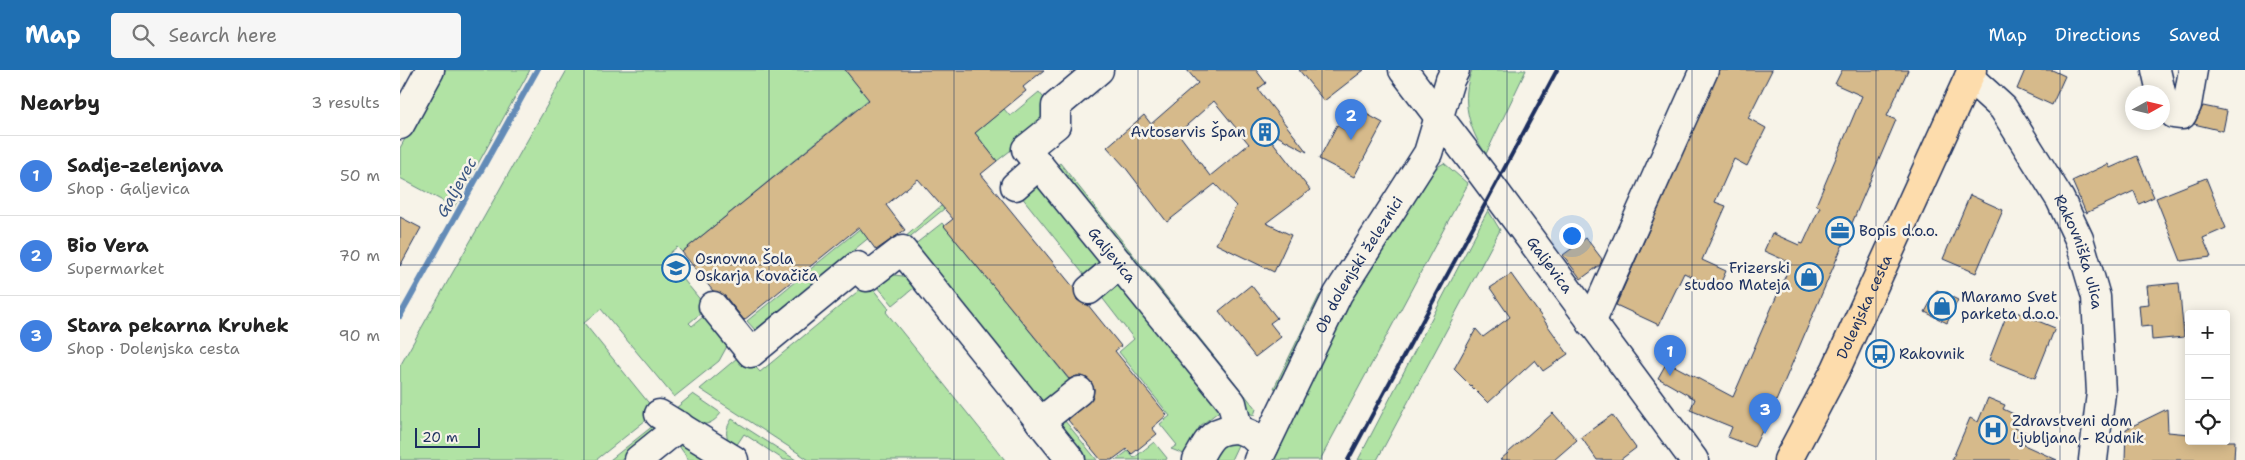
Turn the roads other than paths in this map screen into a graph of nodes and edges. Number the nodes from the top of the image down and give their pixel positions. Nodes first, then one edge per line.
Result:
1 (430, 70) edge
2 (1100, 70) edge
3 (1403, 70) edge
4 (1455, 70) edge
5 (1704, 70) edge
6 (2156, 70) edge
7 (2193, 70) edge
8 (1970, 73) edge
9 (2159, 85) edge
10 (2170, 109) edge
11 (1439, 118) junction
12 (400, 125) edge
13 (1039, 165) junction
14 (1015, 186) dead end
15 (1120, 264) junction
16 (1089, 290) dead end
17 (713, 306) dead end
18 (1591, 322) junction
19 (1079, 392) dead end
20 (1040, 422) junction
21 (1238, 429) junction
22 (1261, 454) edge
23 (638, 460) edge
24 (734, 460) edge
25 (1071, 460) edge
26 (1197, 460) edge
27 (1694, 460) edge
28 (1788, 460) edge
29 (2093, 460) edge

1 - 12 street
2 - 13 street, Galjevica
3 - 11 street, Galjevica
4 - 11 street, Ob dolenjski železnici
5 - 18 street
6 - 9 street
7 - 10 street
8 - 28 main road, Dolenjska cesta
8 - 29 street, Rakovniška ulica
11 - 18 street, Galjevica
11 - 22 street, Ob dolenjski železnici
13 - 14 street
13 - 15 street, Galjevica
15 - 16 street
15 - 21 street, Galjevica
17 - 20 street
18 - 27 street, Galjevica
19 - 20 street
20 - 25 street
21 - 22 street
21 - 26 street
23 - 24 street

